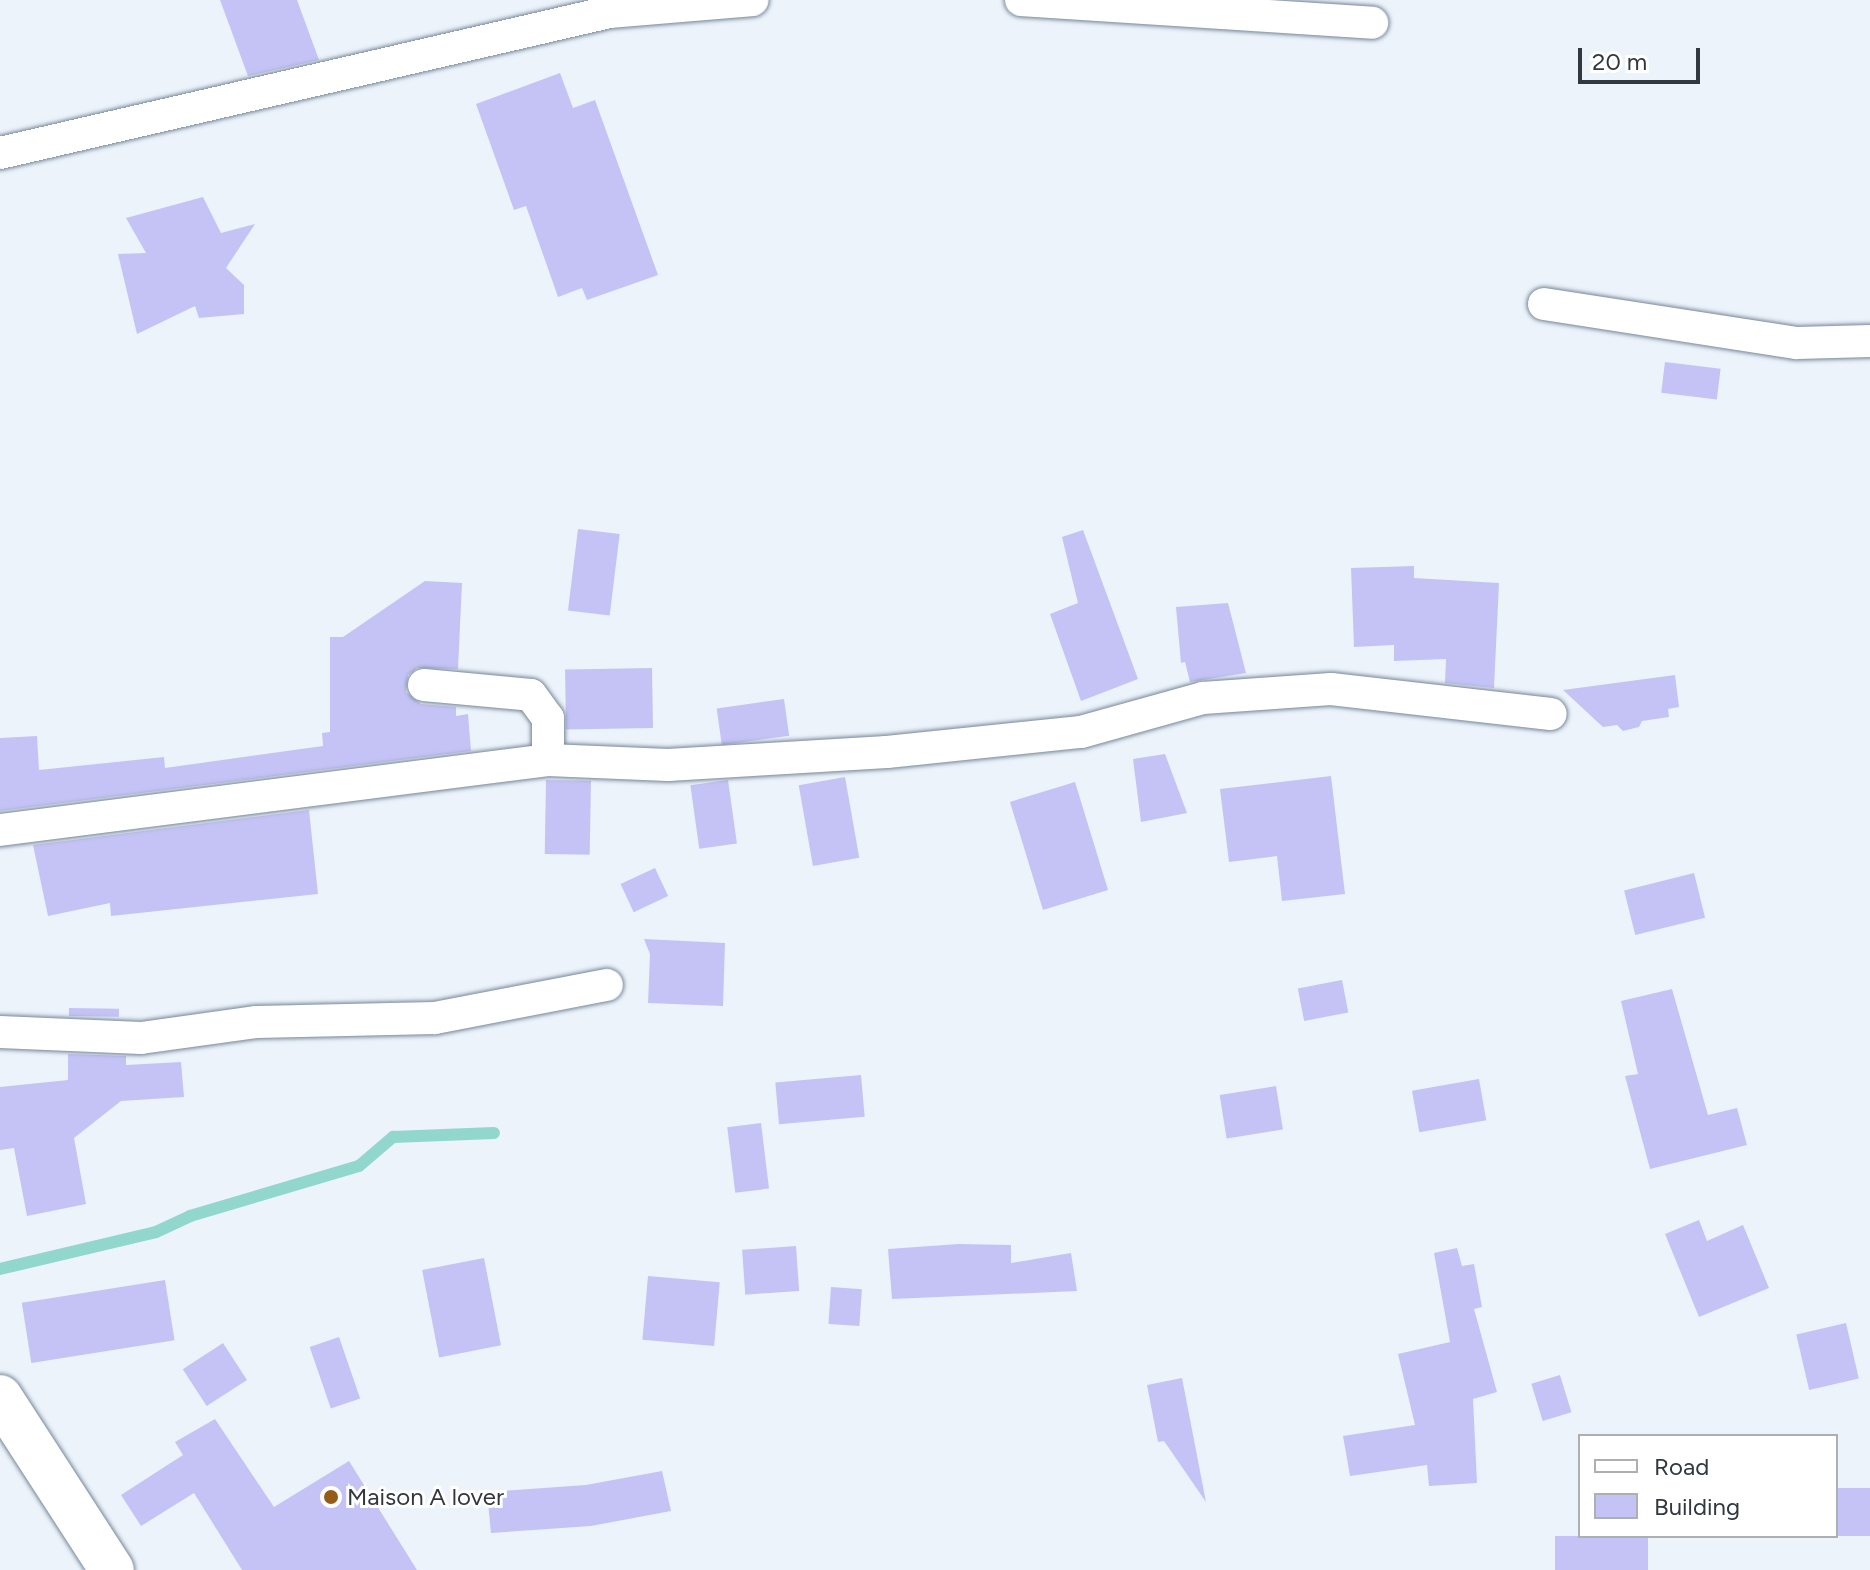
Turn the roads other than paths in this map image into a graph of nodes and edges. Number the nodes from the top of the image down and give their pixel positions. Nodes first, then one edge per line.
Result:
1 (752, 0) edge
2 (1021, 0) edge
3 (1372, 23) dead end
4 (0, 153) edge
5 (1544, 304) dead end
6 (1870, 341) edge
7 (424, 685) dead end
8 (1551, 714) dead end
9 (548, 760) junction
10 (0, 830) edge
11 (607, 985) dead end
12 (0, 1032) edge
13 (1, 1400) edge
14 (112, 1570) edge

1 - 4 street
2 - 3 street
5 - 6 street
7 - 9 street
8 - 9 street
9 - 10 street
11 - 12 street
13 - 14 main road

